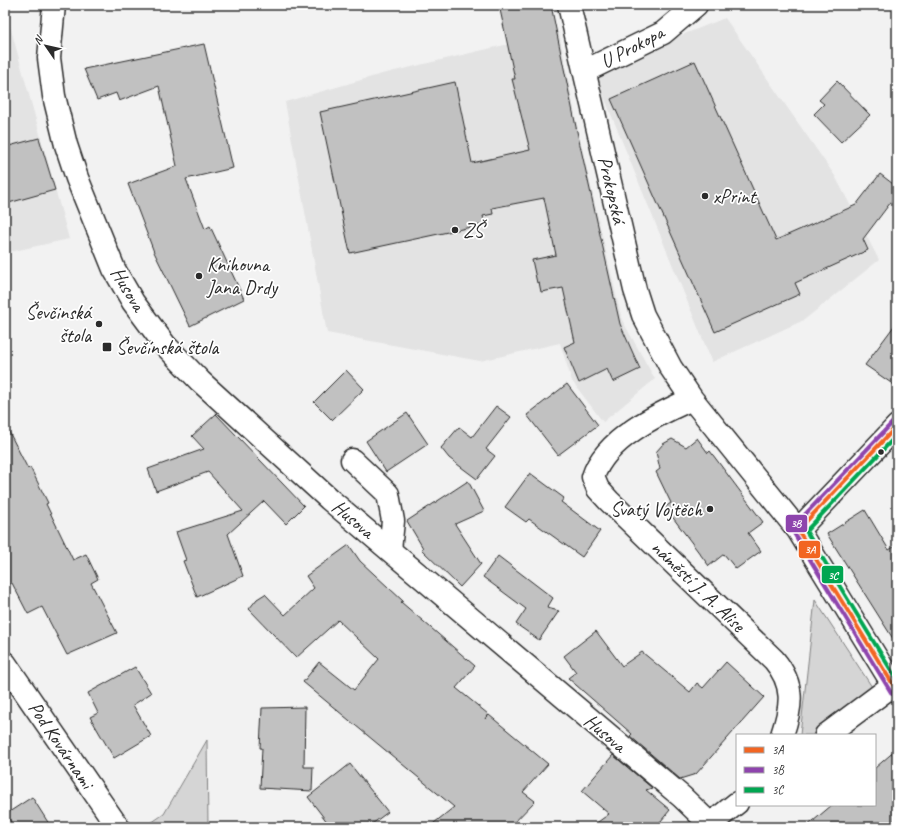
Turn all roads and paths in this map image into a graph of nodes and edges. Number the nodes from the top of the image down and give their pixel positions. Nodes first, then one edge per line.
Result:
1 (54, 5) edge
2 (569, 5) edge
3 (696, 5) edge
4 (585, 71) junction
5 (692, 399) junction
6 (897, 426) edge
7 (352, 460) dead end
8 (798, 530) junction
9 (390, 550) junction
10 (5, 663) edge
11 (895, 688) edge
12 (782, 734) edge
13 (827, 734) edge
14 (736, 804) edge
15 (710, 826) edge
16 (118, 827) edge

1 - 9 street, Husova
2 - 4 street, Prokopská
3 - 4 street, U Prokopa
4 - 5 street, Prokopská
5 - 8 street
5 - 12 street, náměstí J. A. Alise
6 - 8 street
7 - 9 street, Husova
8 - 11 street
9 - 15 street, Husova
10 - 16 street, Pod Kovárnami
11 - 13 street
14 - 15 street

